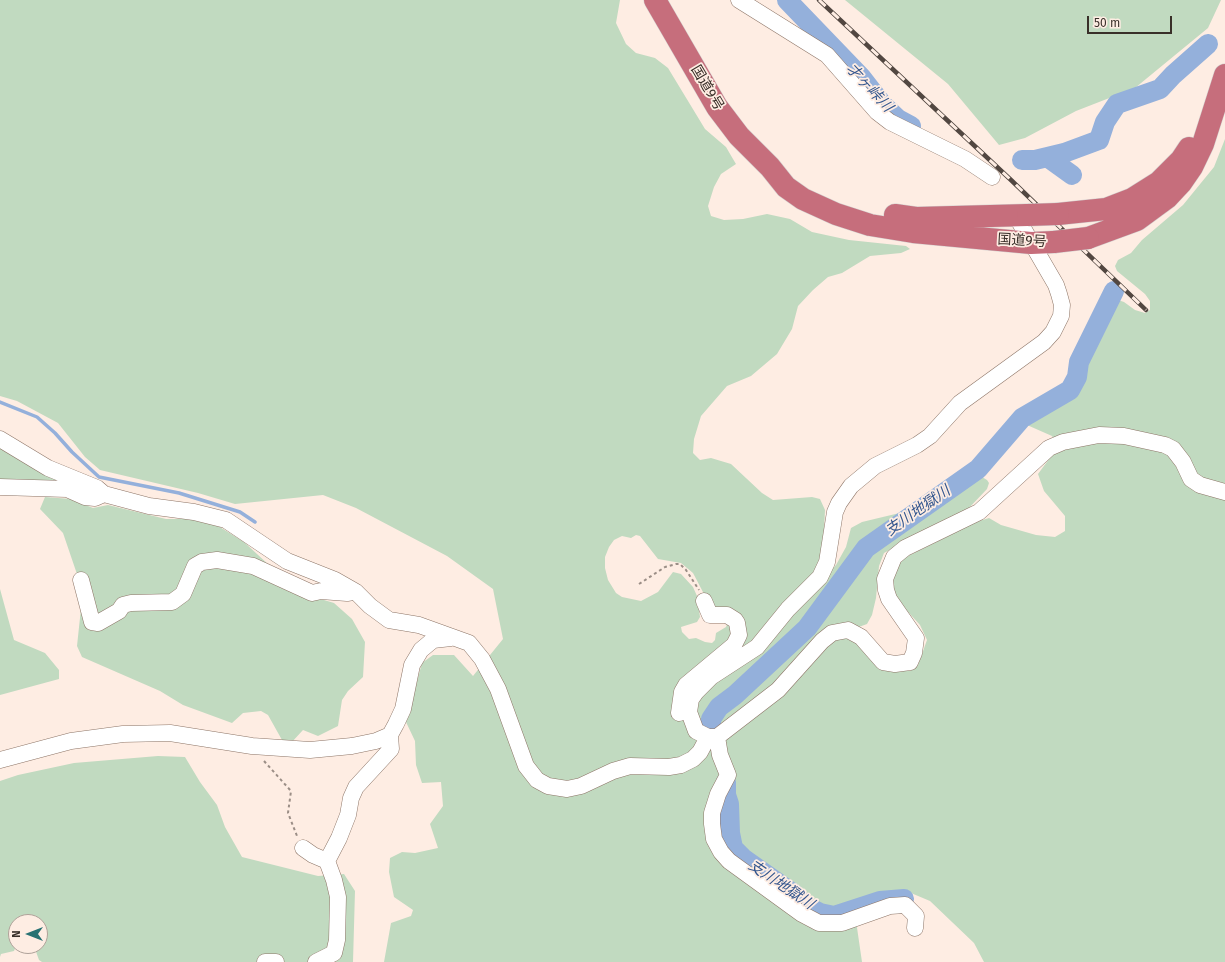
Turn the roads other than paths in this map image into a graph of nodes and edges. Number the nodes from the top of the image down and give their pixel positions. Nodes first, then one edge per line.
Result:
1 (655, 0) edge
2 (739, 0) edge
3 (1225, 75) edge
4 (1218, 96) junction
5 (770, 167) junction
6 (992, 178) dead end
7 (1022, 216) junction
8 (1031, 243) junction
9 (0, 439) edge
10 (0, 486) edge
11 (1225, 492) edge
12 (104, 494) junction
13 (81, 580) dead end
14 (354, 591) junction
15 (704, 601) road end
16 (451, 638) junction
17 (693, 726) junction
18 (390, 735) junction
19 (713, 737) junction
20 (0, 760) edge
21 (303, 848) road end
22 (327, 861) junction
23 (915, 928) dead end
24 (265, 962) edge
25 (276, 962) edge
26 (316, 962) edge

1 - 5 highway, 国道9号
2 - 6 street
3 - 4 highway, 国道9号
4 - 7 highway, 国道9号, bridge
4 - 8 highway, 国道9号, bridge
5 - 7 highway, 国道9号
5 - 8 highway, 国道9号
7 - 8 street
8 - 17 street
9 - 12 street
10 - 12 street
11 - 19 street
12 - 14 street
13 - 14 street
14 - 16 street
15 - 17 street
16 - 18 street
16 - 19 street
17 - 19 street
18 - 20 street
18 - 22 street
19 - 23 street
21 - 22 street
22 - 26 street
24 - 25 street

